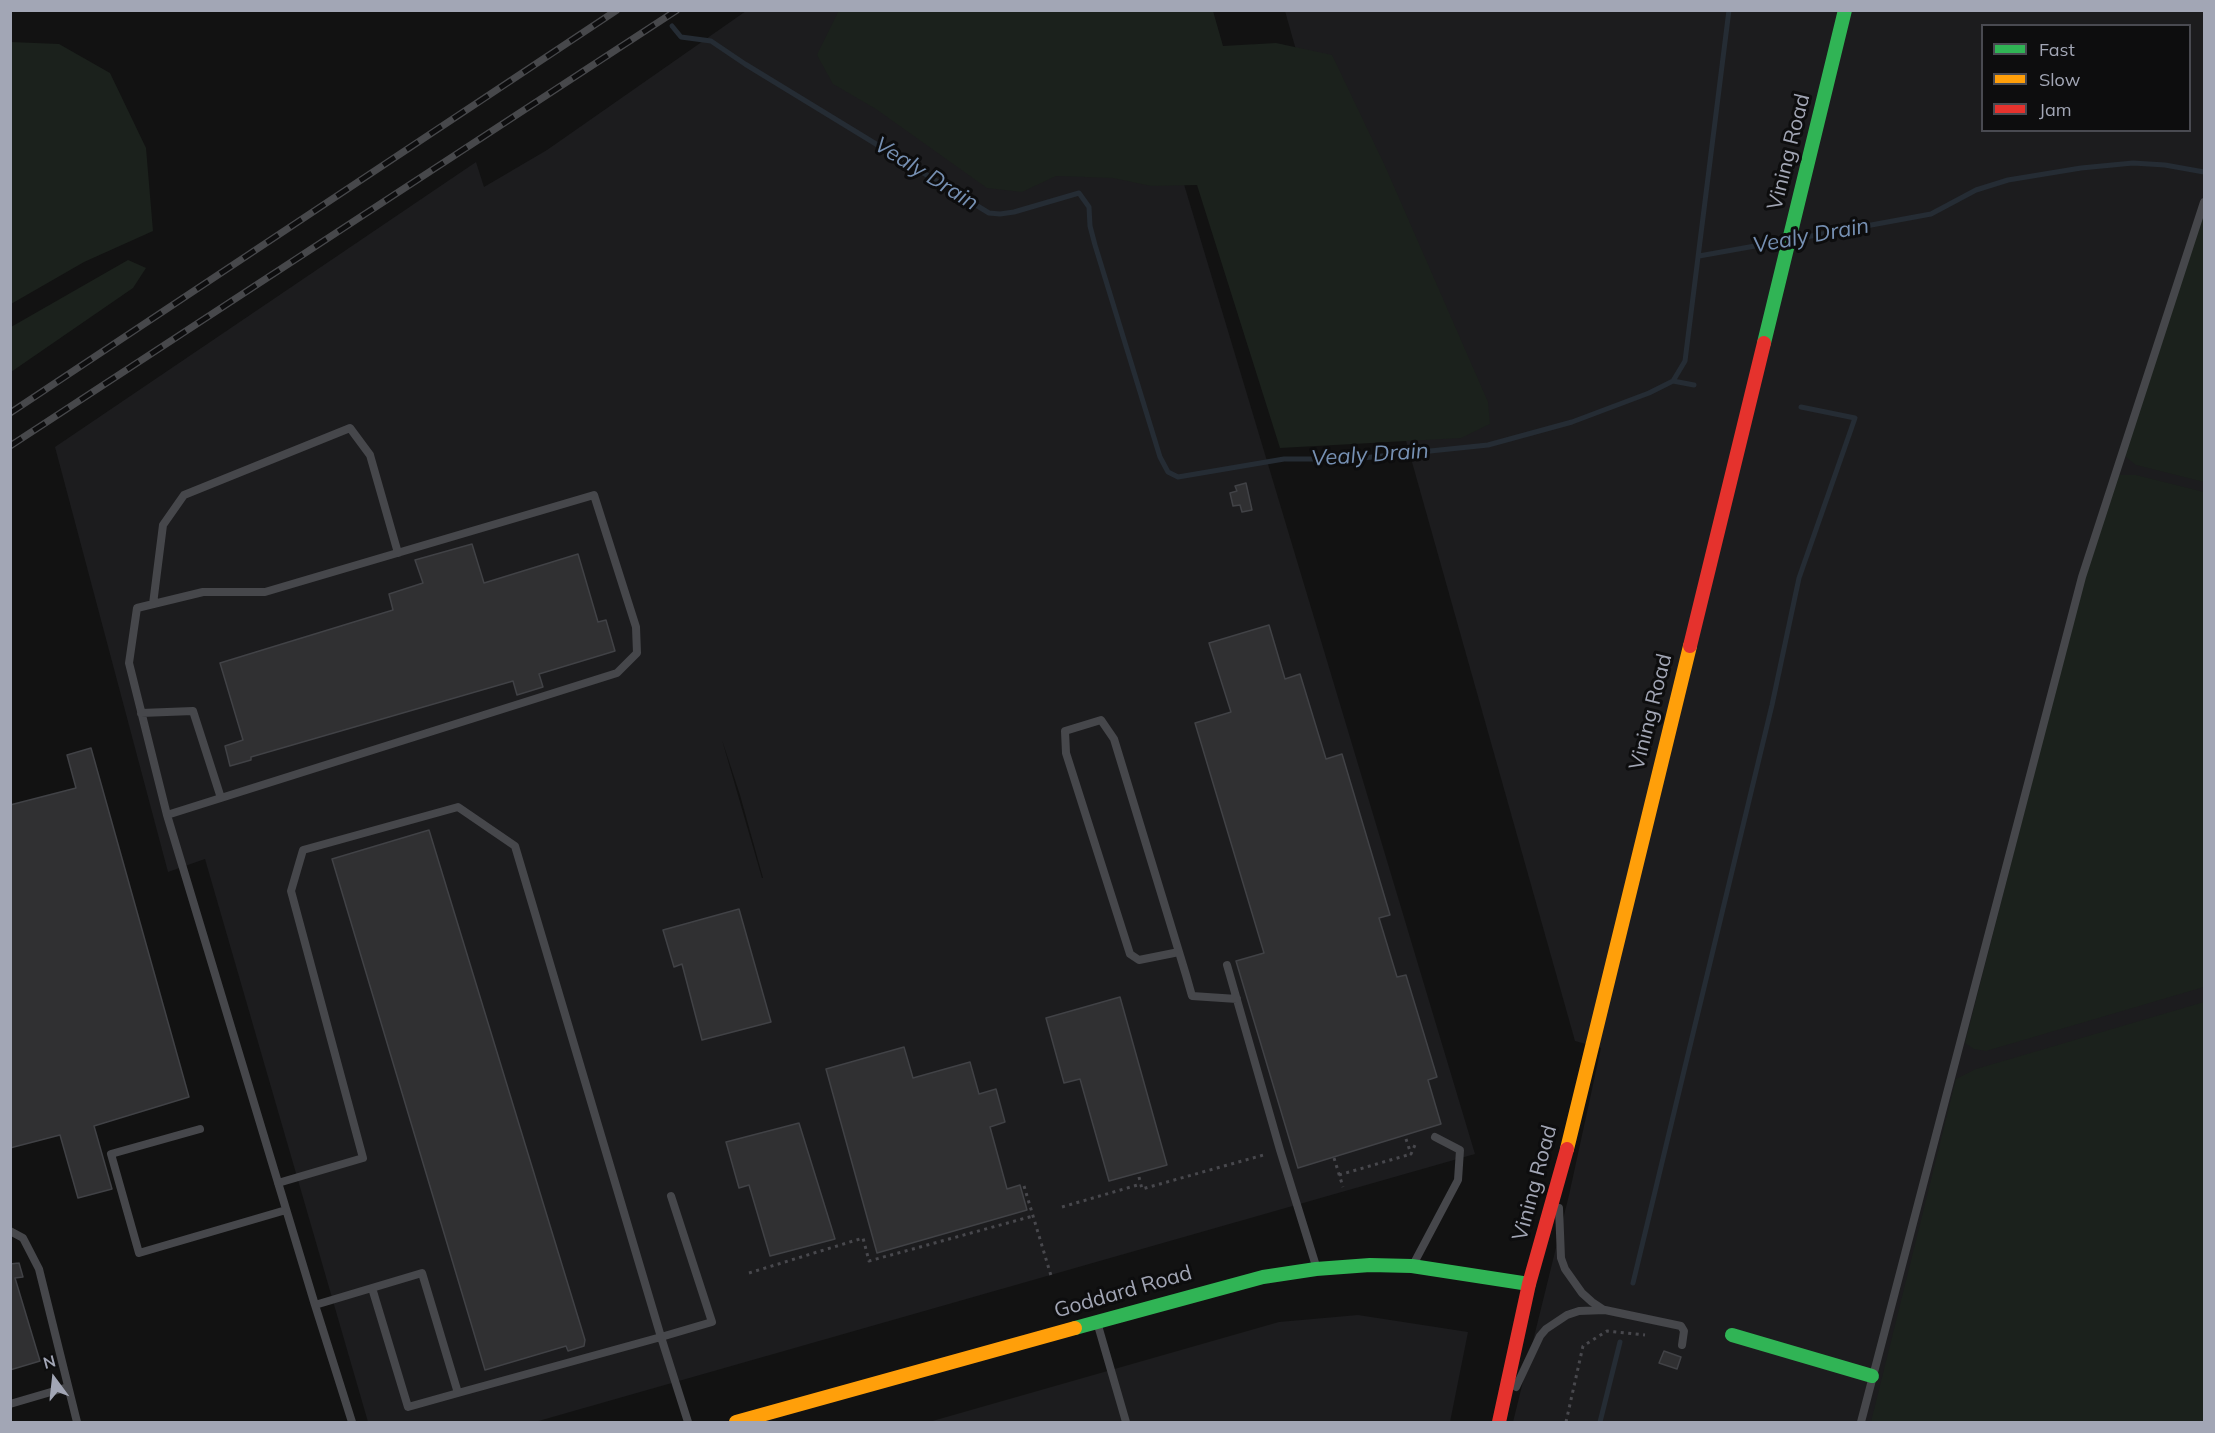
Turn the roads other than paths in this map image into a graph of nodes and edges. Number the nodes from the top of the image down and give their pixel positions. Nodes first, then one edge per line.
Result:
1 (1845, 10) edge
2 (2204, 203) edge
3 (398, 553) junction
4 (153, 604) junction
5 (141, 713) junction
6 (220, 798) junction
7 (167, 815) junction
8 (1179, 952) junction
9 (1227, 964) dead end
10 (1237, 999) junction
11 (200, 1129) dead end
12 (1435, 1137) dead end
13 (1559, 1178) junction
14 (278, 1183) junction
15 (671, 1196) dead end
16 (286, 1210) junction
17 (10, 1231) edge
18 (1412, 1266) junction
19 (1317, 1269) junction
20 (1529, 1284) junction
21 (372, 1288) junction
22 (315, 1305) junction
23 (1605, 1310) junction
24 (1097, 1322) junction
25 (1732, 1335) dead end
26 (661, 1336) junction
27 (1682, 1346) dead end
28 (1872, 1376) junction
29 (68, 1387) junction
30 (458, 1393) junction
31 (10, 1404) edge
32 (77, 1422) edge
33 (352, 1422) edge
34 (688, 1422) edge
35 (736, 1422) edge
36 (1126, 1422) edge
37 (1499, 1422) edge
38 (1861, 1422) edge

1 - 13 main road, Vining Road
2 - 28 lane
3 - 4 lane
3 - 4 lane
3 - 6 lane
4 - 5 lane
5 - 6 lane
5 - 7 lane
6 - 7 lane
7 - 14 lane
8 - 8 lane
8 - 10 lane
9 - 10 lane
10 - 19 lane
11 - 16 lane
12 - 18 lane
13 - 20 main road, Vining Road
13 - 23 lane
14 - 16 lane
14 - 26 lane
15 - 26 lane
16 - 22 lane
17 - 29 lane
18 - 19 main road, Goddard Road
18 - 20 main road, Goddard Road
19 - 24 main road, Goddard Road
20 - 37 main road, Vining Road
21 - 22 lane
21 - 30 lane
21 - 30 lane
22 - 33 lane
23 - 27 lane
23 - 37 lane
24 - 35 main road, Goddard Road
24 - 36 lane
25 - 28 main road
26 - 30 lane
26 - 34 lane
28 - 38 lane
29 - 31 lane
29 - 32 lane

